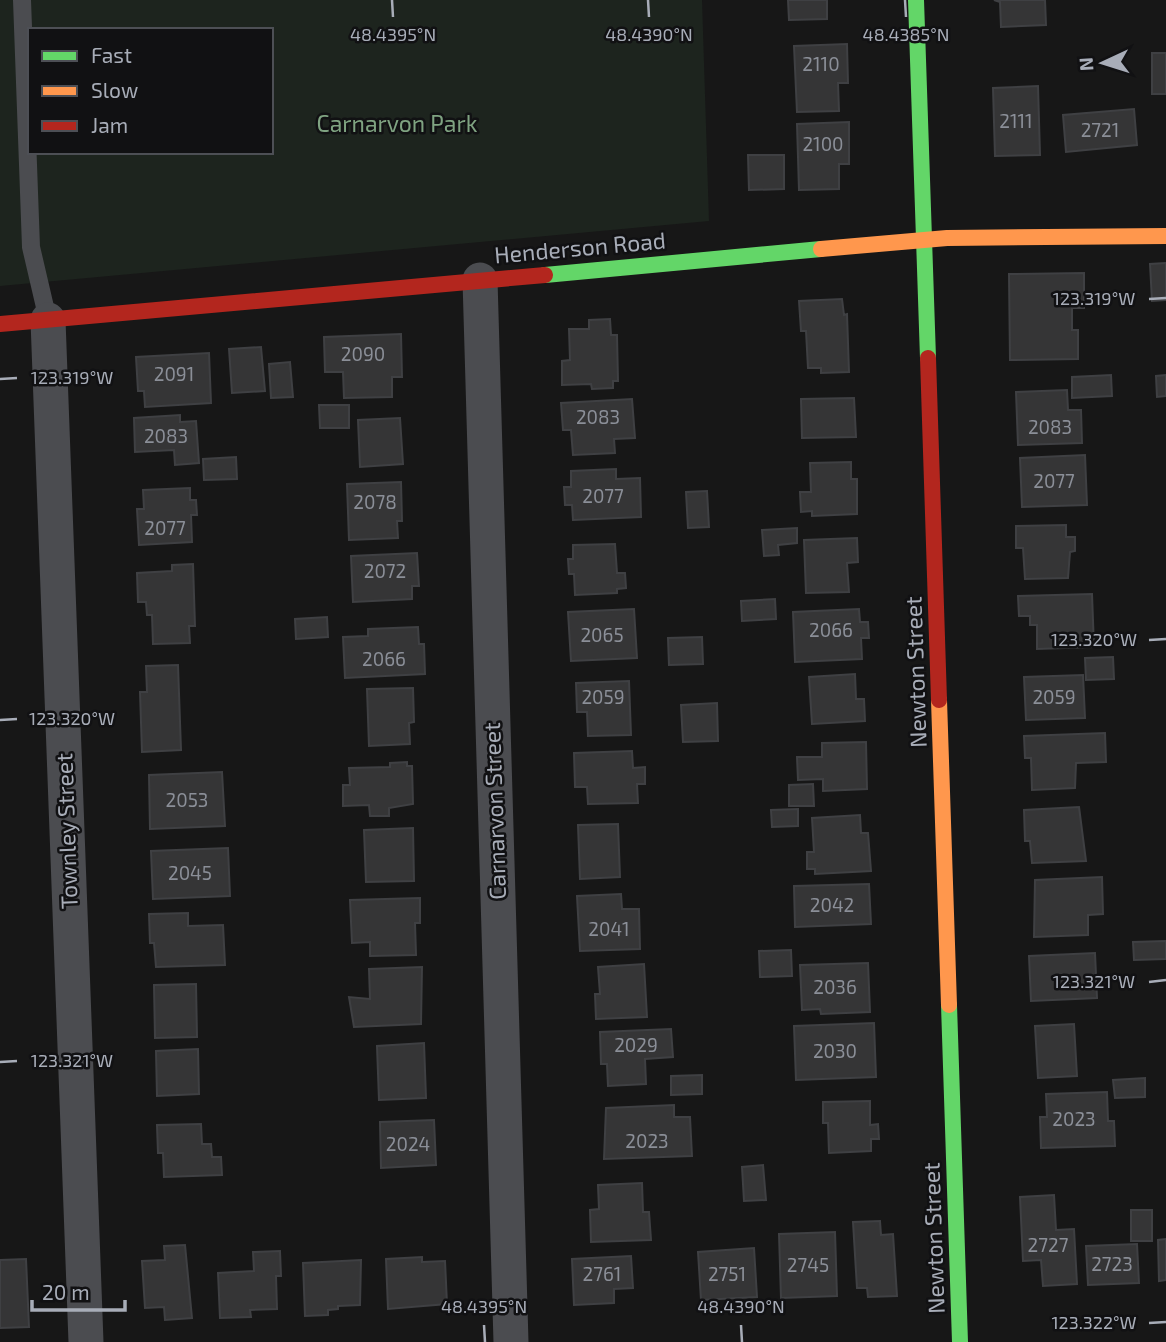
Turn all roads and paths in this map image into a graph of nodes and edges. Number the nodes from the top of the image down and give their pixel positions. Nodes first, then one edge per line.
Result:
1 (22, 0) edge
2 (916, 0) edge
3 (1166, 236) edge
4 (925, 240) junction
5 (480, 280) junction
6 (48, 320) junction
7 (0, 324) edge
8 (86, 1342) edge
9 (511, 1342) edge
10 (960, 1342) edge

1 - 6 lane
2 - 4 street, Newton Street
3 - 4 street, Henderson Road
4 - 5 street, Henderson Road
4 - 10 street, Newton Street
5 - 6 street, Henderson Road
5 - 9 street, Carnarvon Street
6 - 7 street, Henderson Road
6 - 8 street, Townley Street

